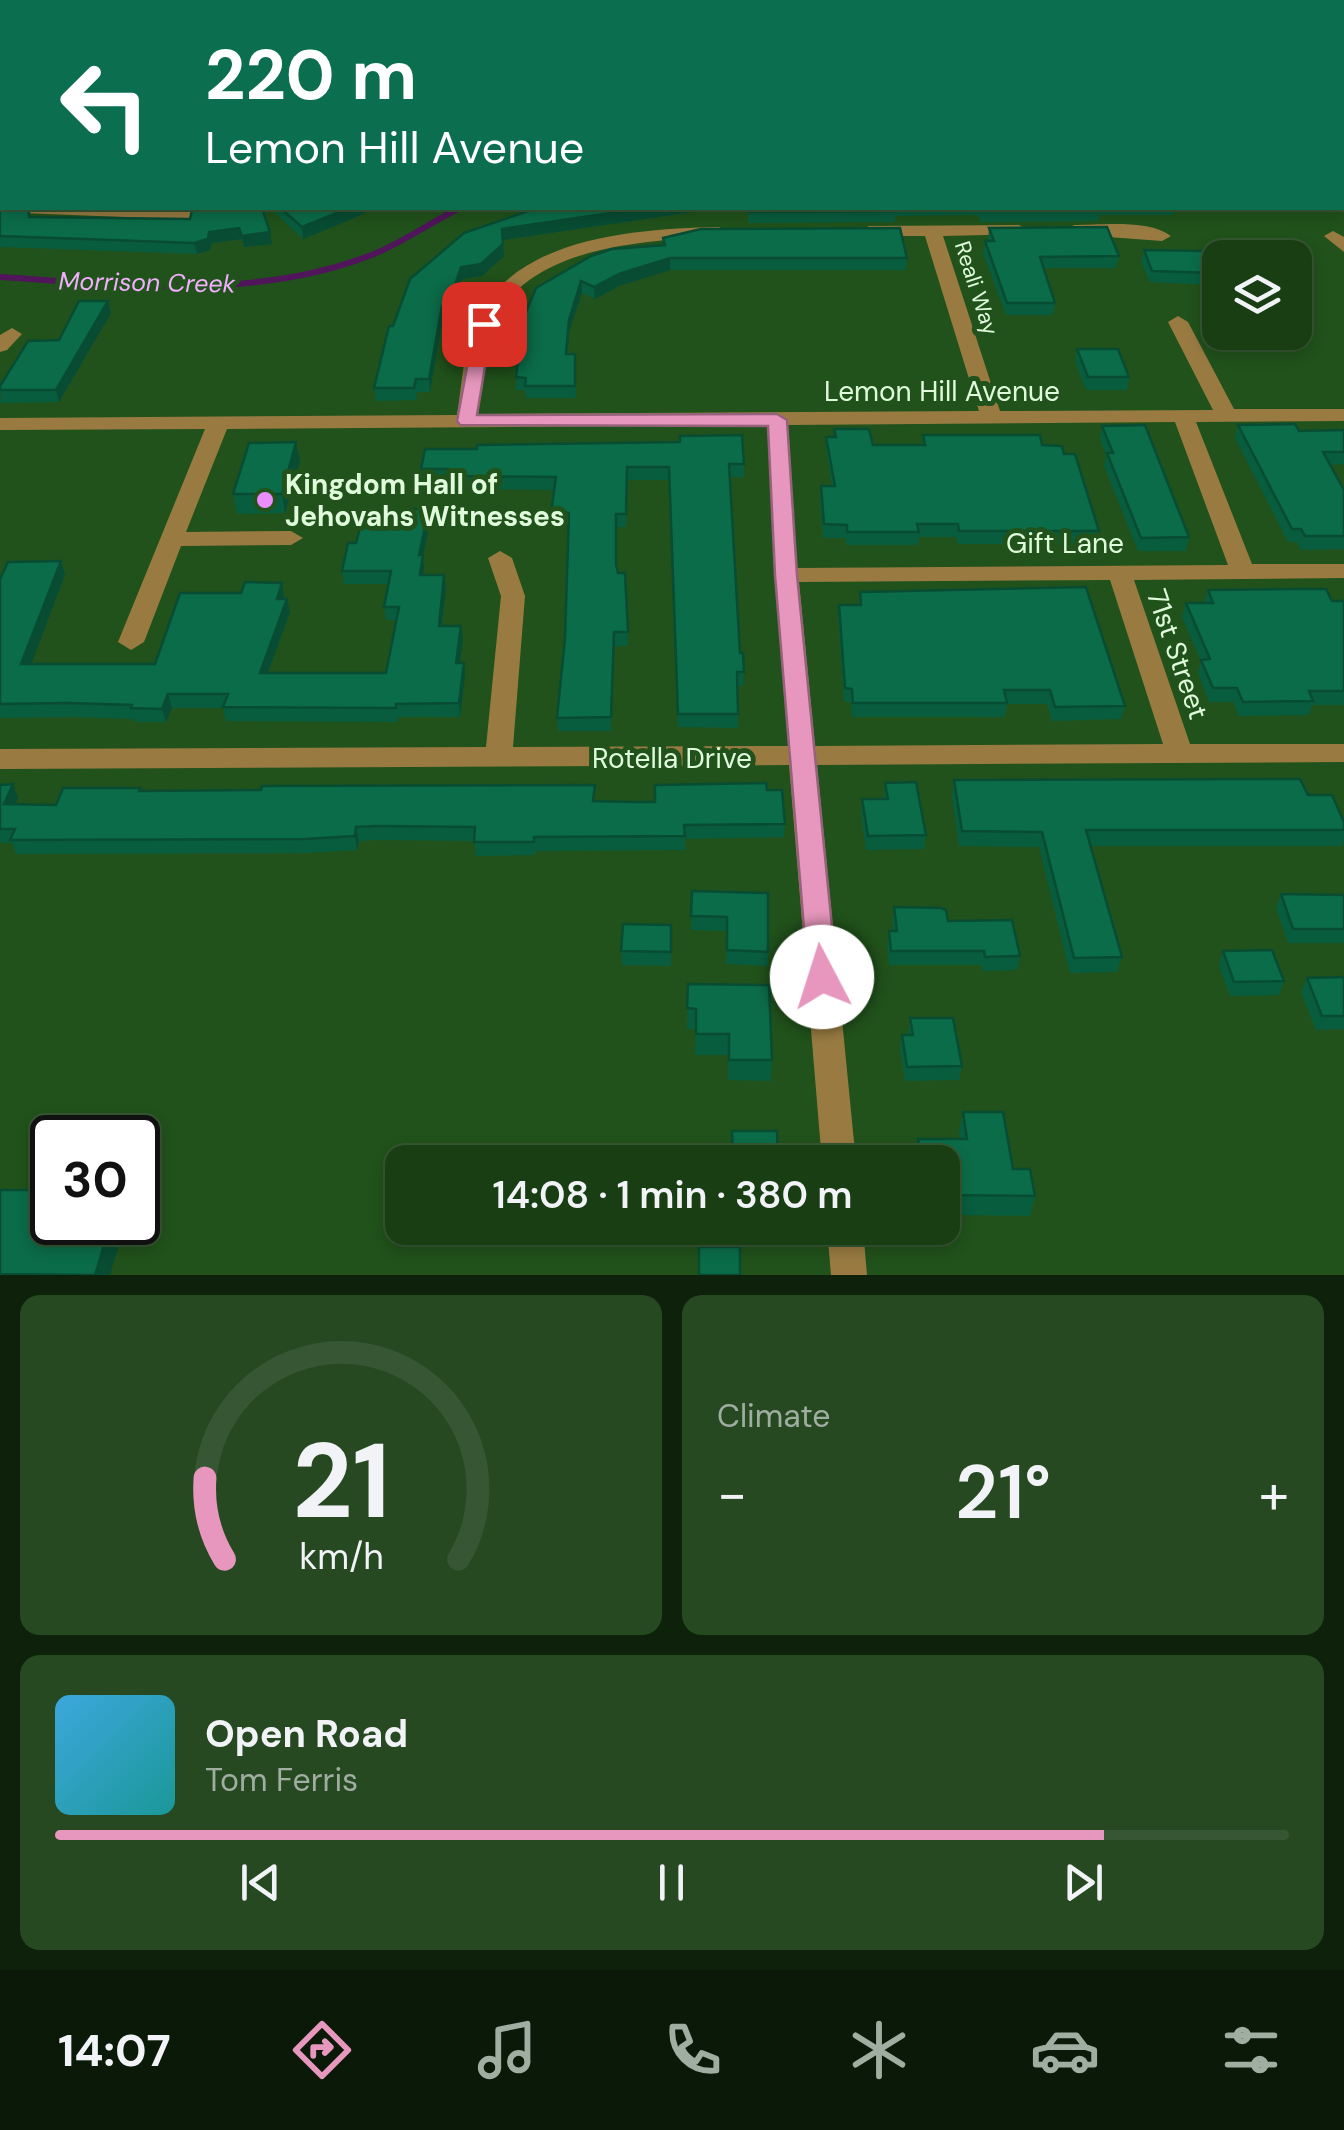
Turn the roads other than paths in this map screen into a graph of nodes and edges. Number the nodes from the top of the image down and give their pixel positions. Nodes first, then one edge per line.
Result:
1 (72, 210) edge
2 (224, 210) edge
3 (932, 230) junction
4 (855, 231) edge
5 (739, 232) edge
6 (1162, 236) dead end
7 (1178, 322) dead end
8 (1227, 416) junction
9 (1344, 416) edge
10 (1183, 417) junction
11 (992, 418) junction
12 (777, 420) junction
13 (219, 421) junction
14 (467, 421) junction
15 (0, 424) edge
16 (291, 538) dead end
17 (172, 540) junction
18 (500, 558) dead end
19 (1344, 571) edge
20 (1119, 572) junction
21 (1243, 572) junction
22 (786, 575) junction
23 (131, 642) dead end
24 (1344, 753) edge
25 (1180, 754) junction
26 (803, 757) junction
27 (0, 759) edge
28 (498, 759) junction
29 (837, 1145) edge
30 (846, 1245) edge
31 (849, 1275) edge

1 - 2 street
3 - 4 street
3 - 6 street
3 - 11 street, Reali Way
5 - 14 street
7 - 8 street
8 - 9 street, Lemon Hill Avenue
8 - 10 street, Lemon Hill Avenue
10 - 11 street, Lemon Hill Avenue
10 - 21 street
11 - 12 street, Lemon Hill Avenue
12 - 14 street, Lemon Hill Avenue
12 - 22 street
13 - 14 street, Lemon Hill Avenue
13 - 15 street, Lemon Hill Avenue
13 - 17 street
16 - 17 street
17 - 23 street
18 - 28 street
19 - 21 street, Gift Lane
20 - 21 street, Gift Lane
20 - 22 street, Gift Lane
20 - 25 street, 71st Street
22 - 26 street
24 - 25 street, Rotella Drive
25 - 26 street, Rotella Drive
26 - 28 street, Rotella Drive
26 - 29 street
27 - 28 street, Rotella Drive
30 - 31 street

